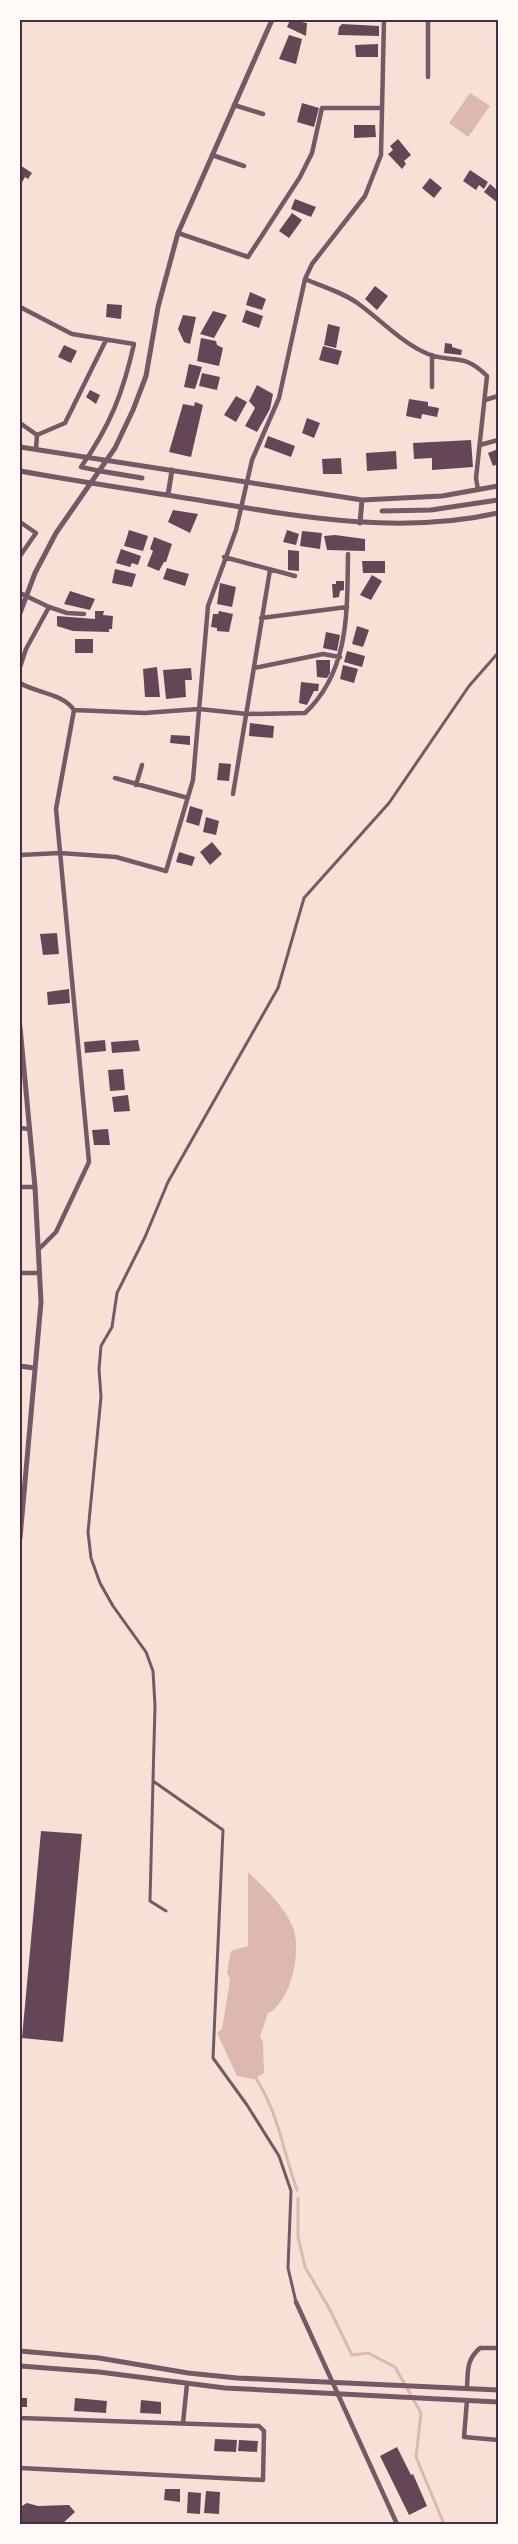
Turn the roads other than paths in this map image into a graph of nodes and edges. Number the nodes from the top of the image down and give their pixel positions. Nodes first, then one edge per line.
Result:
1 (272, 20) edge
2 (384, 20) edge
3 (428, 20) edge
4 (428, 77) dead end
5 (234, 105) junction
6 (381, 108) junction
7 (263, 114) dead end
8 (212, 155) junction
9 (244, 166) dead end
10 (178, 233) junction
11 (305, 279) junction
12 (20, 308) edge
13 (106, 340) junction
14 (432, 355) junction
15 (432, 387) dead end
16 (498, 396) edge
17 (485, 400) junction
18 (20, 423) edge
19 (37, 435) junction
20 (498, 440) edge
21 (480, 445) junction
22 (20, 447) edge
23 (36, 449) junction
24 (172, 470) junction
25 (20, 471) edge
26 (100, 471) junction
27 (142, 478) dead end
28 (498, 486) edge
29 (478, 490) junction
30 (168, 495) junction
31 (362, 500) junction
32 (498, 500) edge
33 (382, 511) dead end
34 (498, 513) edge
35 (20, 522) edge
36 (360, 523) junction
37 (348, 554) dead end
38 (20, 556) edge
39 (225, 557) junction
40 (270, 570) junction
41 (295, 576) dead end
42 (22, 595) edge
43 (49, 607) junction
44 (347, 607) junction
45 (20, 613) edge
46 (84, 614) dead end
47 (261, 618) junction
48 (498, 653) edge
49 (340, 657) junction
50 (20, 667) edge
51 (254, 668) junction
52 (20, 683) edge
53 (199, 709) junction
54 (74, 710) junction
55 (247, 714) junction
56 (142, 765) dead end
57 (115, 778) dead end
58 (136, 784) junction
59 (233, 794) dead end
60 (188, 798) junction
61 (60, 853) junction
62 (20, 855) edge
63 (20, 1027) edge
64 (20, 1128) edge
65 (29, 1129) junction
66 (20, 1187) edge
67 (35, 1187) junction
68 (39, 1249) junction
69 (20, 1273) edge
70 (40, 1273) junction
71 (20, 1366) edge
72 (34, 1368) junction
73 (95, 1397) dead end
74 (100, 1397) junction
75 (22, 1489) edge
76 (20, 1538) edge
77 (153, 1780) junction
78 (166, 1911) dead end
79 (296, 2302) joint
80 (498, 2348) edge
81 (20, 2351) edge
82 (20, 2366) edge
83 (187, 2384) junction
84 (466, 2388) junction
85 (498, 2390) edge
86 (467, 2400) junction
87 (498, 2402) edge
88 (20, 2418) edge
89 (183, 2423) junction
90 (498, 2440) edge
91 (20, 2468) edge
92 (397, 2524) edge

1 - 5 street
2 - 6 street
3 - 4 street
5 - 7 street
5 - 8 street
6 - 10 street
6 - 11 street
8 - 9 street
8 - 10 street
10 - 26 street
11 - 14 street
11 - 39 street
12 - 13 street
13 - 19 street
13 - 26 street
14 - 15 street
14 - 17 street
16 - 17 street
17 - 21 street
18 - 19 street
19 - 23 street
20 - 21 street
21 - 29 street
22 - 23 street
23 - 24 street
24 - 30 street
24 - 31 street
25 - 30 street
26 - 27 street
26 - 42 street
28 - 29 street
29 - 31 street
30 - 36 street
31 - 36 street
32 - 33 street
34 - 36 street
35 - 38 street
37 - 44 street
39 - 40 street
39 - 53 street
40 - 41 street
40 - 47 street
42 - 43 street
42 - 45 street
43 - 46 street
43 - 50 street
44 - 47 street
44 - 49 street
47 - 51 street
48 - 74 street
49 - 51 street
49 - 55 street
51 - 55 street
52 - 54 street
53 - 54 street
53 - 55 street
53 - 60 street
54 - 61 street
55 - 59 street
56 - 58 street
57 - 58 street
58 - 60 street
60 - 61 street
61 - 62 street
61 - 68 street
63 - 65 street
64 - 65 street
65 - 67 street
66 - 67 street
67 - 68 street
68 - 70 street
69 - 70 street
70 - 72 street
71 - 72 street
72 - 75 street
73 - 74 street
74 - 77 street
75 - 76 street
77 - 78 street
77 - 79 street
79 - 92 street
80 - 84 street
81 - 84 street
82 - 83 street
83 - 86 street
83 - 89 street
84 - 85 street
86 - 87 street
86 - 90 street
88 - 89 street
89 - 91 street

